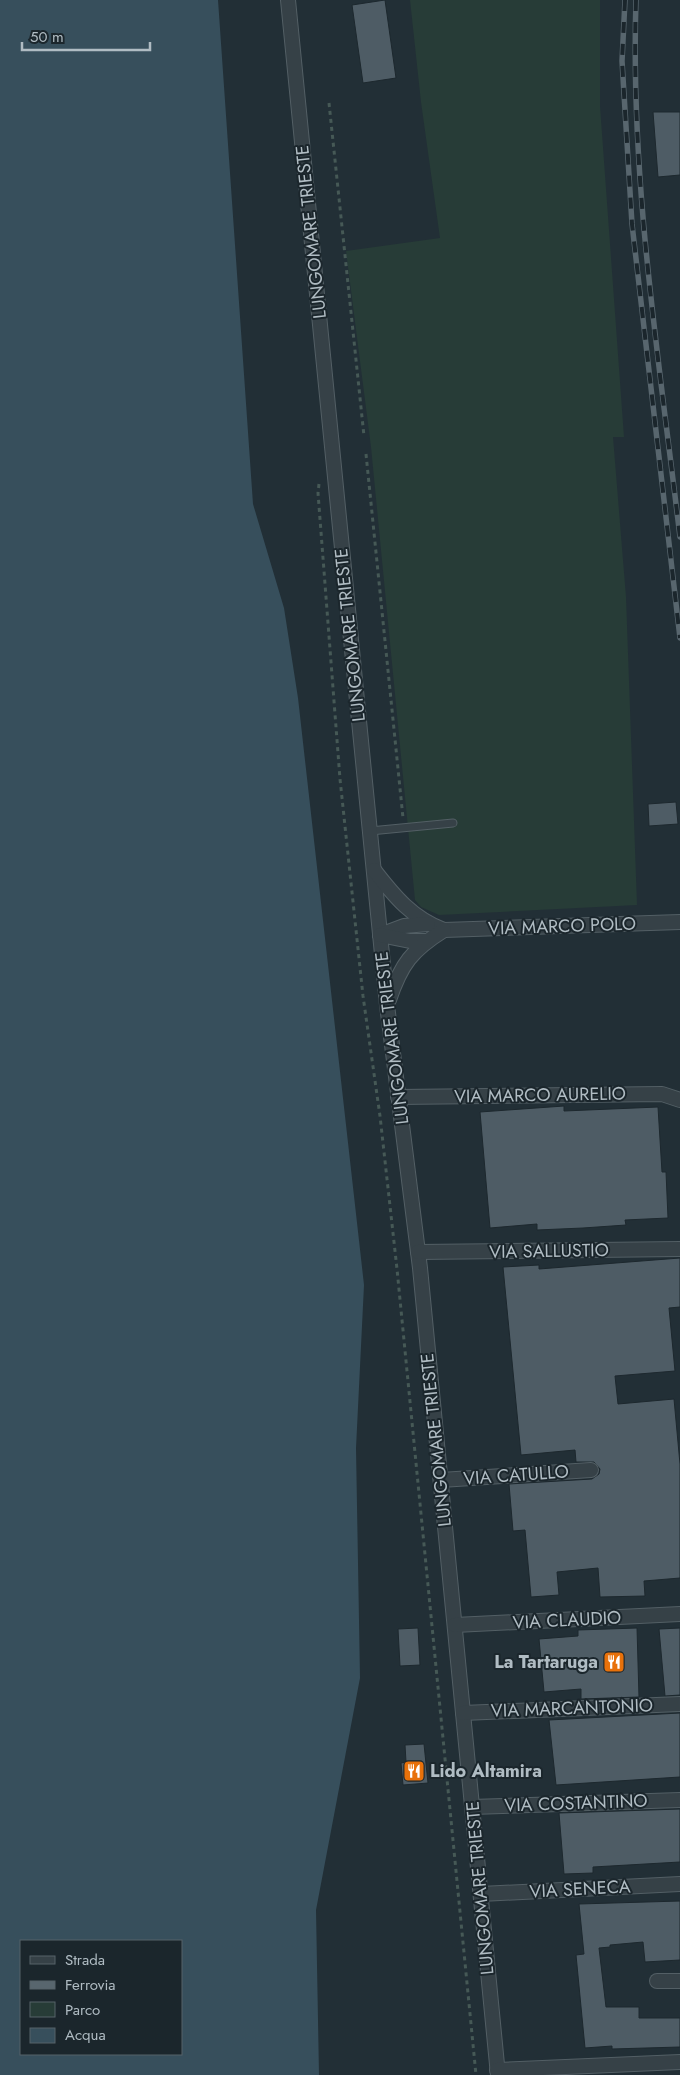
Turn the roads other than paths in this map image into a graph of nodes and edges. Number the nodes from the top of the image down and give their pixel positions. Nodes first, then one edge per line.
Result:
1 (288, 0) edge
2 (453, 823) dead end
3 (370, 831) junction
4 (373, 869) junction
5 (680, 922) edge
6 (428, 924) junction
7 (444, 930) junction
8 (380, 935) junction
9 (427, 941) junction
10 (387, 1005) junction
11 (398, 1097) junction
12 (680, 1100) edge
13 (680, 1249) edge
14 (418, 1252) junction
15 (591, 1470) dead end
16 (441, 1480) junction
17 (680, 1614) edge
18 (455, 1625) junction
19 (680, 1704) edge
20 (463, 1712) junction
21 (680, 1800) edge
22 (472, 1807) junction
23 (680, 1884) edge
24 (481, 1894) junction
25 (657, 1981) dead end
26 (680, 1981) edge
27 (680, 2062) edge
28 (498, 2072) edge

1 - 3 street, LUNGOMARE TRIESTE
2 - 3 lane
3 - 4 street, LUNGOMARE TRIESTE
4 - 6 street, VIA MARCO POLO
4 - 8 street, LUNGOMARE TRIESTE
5 - 7 street, VIA MARCO POLO
6 - 7 street, VIA MARCO POLO
6 - 8 street, VIA MARCO POLO
7 - 9 street
8 - 9 street
8 - 10 street, LUNGOMARE TRIESTE
9 - 10 street
10 - 11 street, LUNGOMARE TRIESTE
11 - 12 street, VIA MARCO AURELIO
11 - 14 street, LUNGOMARE TRIESTE
13 - 14 street, VIA SALLUSTIO
14 - 16 street, LUNGOMARE TRIESTE
15 - 16 street, VIA CATULLO
16 - 18 street, LUNGOMARE TRIESTE
17 - 18 street, VIA CLAUDIO
18 - 20 street, LUNGOMARE TRIESTE
19 - 20 street, VIA MARCANTONIO
20 - 22 street, LUNGOMARE TRIESTE
21 - 22 street, VIA COSTANTINO
22 - 24 street, LUNGOMARE TRIESTE
23 - 24 street, VIA SENECA
24 - 28 street, LUNGOMARE TRIESTE
25 - 26 street
27 - 28 street

